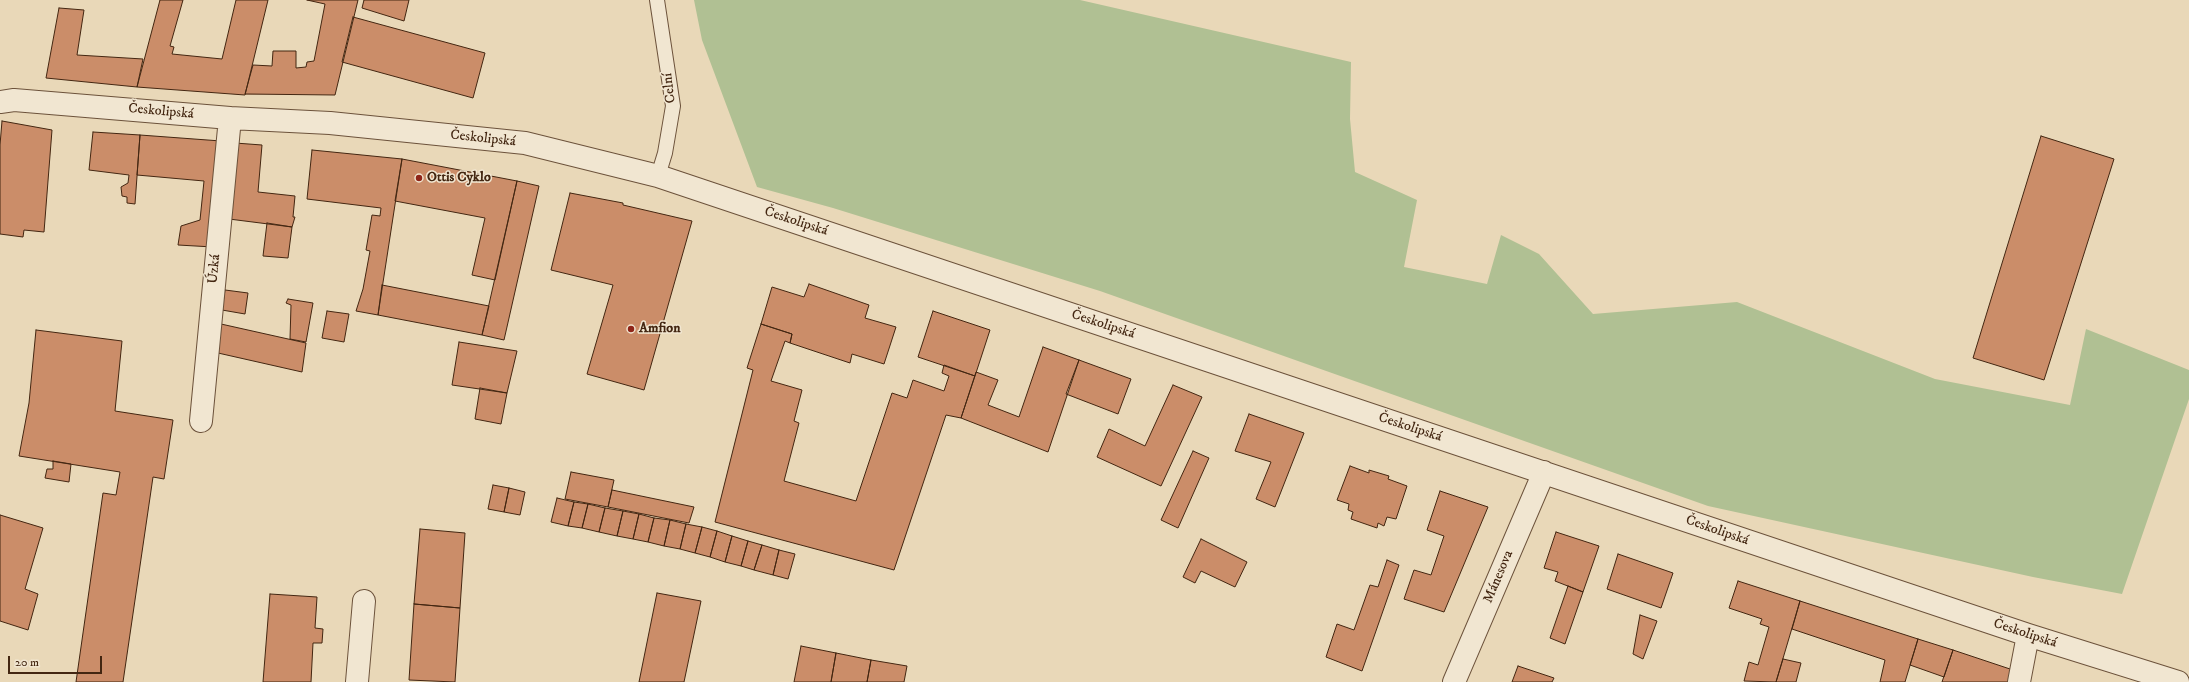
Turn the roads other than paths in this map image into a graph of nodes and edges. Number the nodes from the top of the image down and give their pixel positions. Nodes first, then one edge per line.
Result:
1 (657, 0) edge
2 (0, 102) edge
3 (230, 118) junction
4 (658, 176) junction
5 (201, 421) dead end
6 (1544, 472) junction
7 (364, 601) dead end
8 (2028, 635) junction
9 (357, 682) edge
10 (1454, 682) edge
11 (2019, 682) edge
12 (2178, 682) edge

1 - 4 lane, Celní
2 - 3 street, Českolipská
3 - 4 street, Českolipská
3 - 5 street, Úzká
4 - 6 street, Českolipská
6 - 8 street, Českolipská
6 - 10 street, Mánesova
7 - 9 street
8 - 11 street
8 - 12 street, Českolipská

